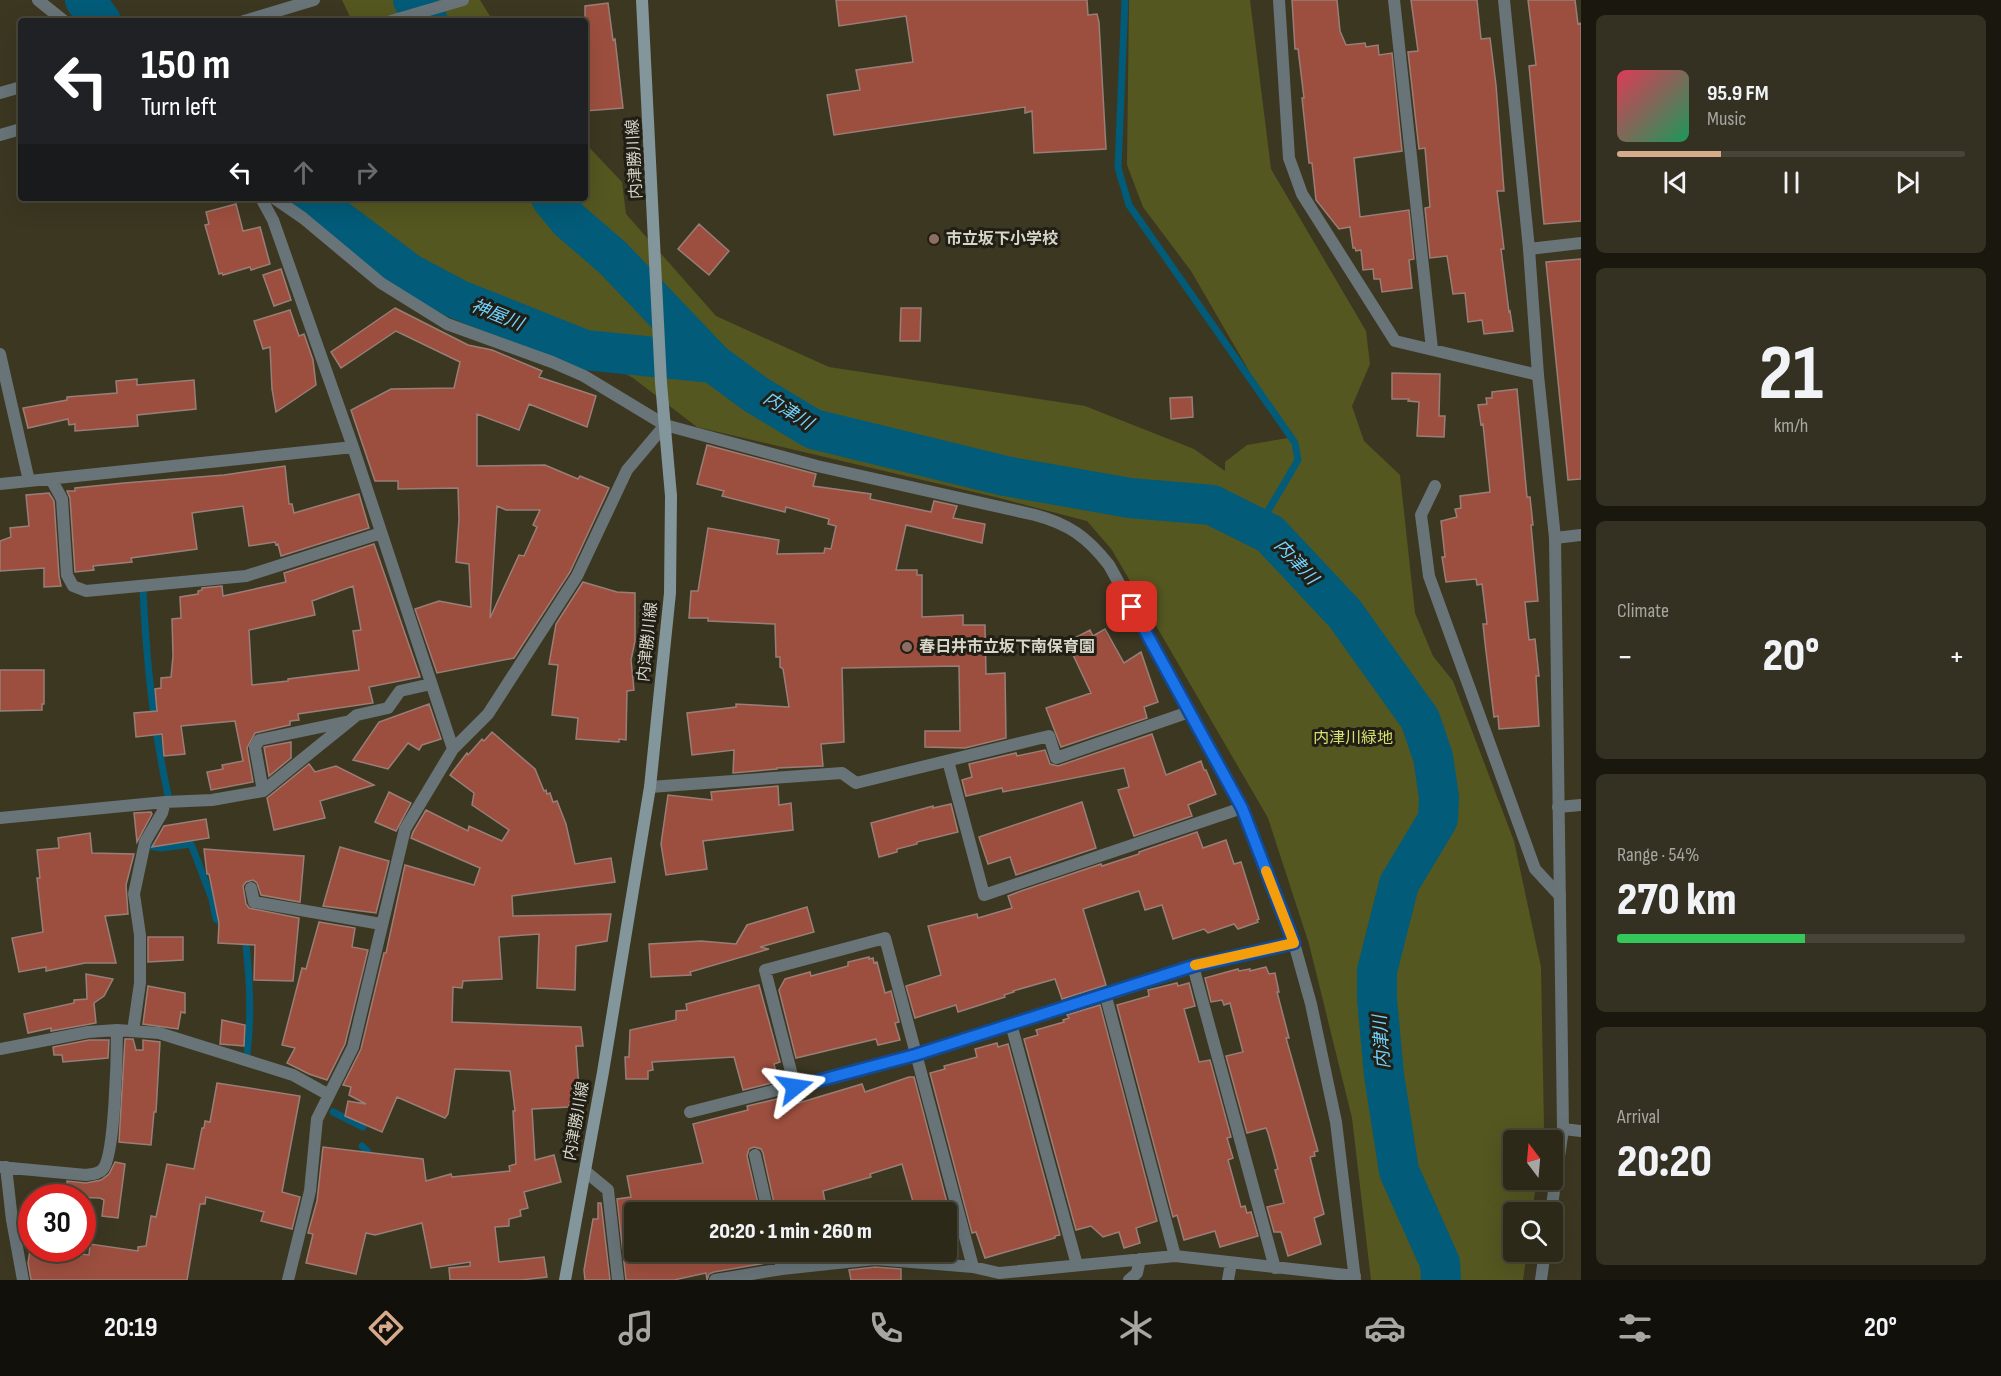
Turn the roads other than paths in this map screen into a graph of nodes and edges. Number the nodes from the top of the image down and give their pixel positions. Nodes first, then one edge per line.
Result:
1 (38, 0) edge
2 (315, 0) edge
3 (463, 0) edge
4 (642, 0) edge
5 (1278, 0) edge
6 (1394, 0) edge
7 (1504, 0) edge
8 (60, 18) edge
9 (254, 18) edge
10 (401, 18) edge
11 (18, 88) edge
12 (0, 93) edge
13 (18, 130) edge
14 (0, 135) edge
15 (263, 201) edge
16 (278, 201) edge
17 (1581, 243) edge
18 (1529, 249) junction
19 (1432, 349) junction
20 (0, 354) edge
21 (1538, 375) junction
22 (664, 425) junction
23 (353, 447) junction
24 (51, 478) junction
25 (29, 481) junction
26 (0, 484) edge
27 (1435, 486) dead end
28 (381, 533) junction
29 (1581, 535) edge
30 (1555, 538) junction
31 (431, 684) junction
32 (1189, 712) junction
33 (349, 722) junction
34 (453, 748) junction
35 (948, 760) junction
36 (650, 788) junction
37 (263, 791) junction
38 (165, 802) junction
39 (1581, 806) edge
40 (1558, 807) junction
41 (1242, 808) junction
42 (0, 818) edge
43 (250, 888) dead end
44 (1560, 896) junction
45 (381, 924) junction
46 (1294, 943) junction
47 (1193, 966) junction
48 (1105, 993) junction
49 (1011, 1024) junction
50 (117, 1030) junction
51 (133, 1031) junction
52 (0, 1049) edge
53 (915, 1055) junction
54 (795, 1087) junction
55 (329, 1095) junction
56 (690, 1112) dead end
57 (1563, 1129) junction
58 (1581, 1131) edge
59 (755, 1155) dead end
60 (3, 1167) edge
61 (585, 1171) junction
62 (766, 1202) edge
63 (1552, 1202) edge
64 (1174, 1256) junction
65 (1140, 1259) junction
66 (780, 1262) edge
67 (1543, 1262) edge
68 (1231, 1263) junction
69 (1077, 1265) junction
70 (1275, 1268) junction
71 (782, 1269) junction
72 (982, 1272) edge
73 (1355, 1278) edge
74 (23, 1280) edge
75 (288, 1280) edge
76 (565, 1280) edge
77 (618, 1280) edge
78 (715, 1280) edge
79 (1130, 1280) edge
80 (1228, 1280) edge
81 (1541, 1280) edge

1 - 8 street
2 - 9 street
3 - 10 street
4 - 22 main road, 内津勝川線
5 - 19 street
6 - 19 street
7 - 18 street
11 - 12 street
13 - 14 street
15 - 23 street
16 - 22 street
17 - 18 street
18 - 21 street
19 - 21 street
20 - 25 street
21 - 30 street
22 - 32 street
22 - 34 street
22 - 36 main road, 内津勝川線
23 - 24 street
23 - 28 street
24 - 25 street
24 - 28 street
25 - 26 street
27 - 44 street
28 - 31 street
29 - 30 street
30 - 40 street
31 - 33 street
31 - 34 street
32 - 35 street
32 - 41 street
33 - 37 street
33 - 37 street
34 - 45 street
35 - 36 street
35 - 41 street
36 - 61 main road, 内津勝川線
37 - 38 street
38 - 42 street
38 - 51 street
39 - 40 street
40 - 44 street
41 - 46 street
43 - 45 street
44 - 57 street
45 - 55 street
46 - 47 street
46 - 73 street
47 - 48 street
47 - 70 street
48 - 49 street
48 - 64 street
49 - 53 street
49 - 69 street
50 - 51 street
50 - 52 street
50 - 60 street
51 - 55 street
53 - 54 street
53 - 54 street
53 - 72 street
54 - 56 street
55 - 75 street
57 - 58 street
57 - 63 street
59 - 62 street
60 - 74 street
61 - 76 main road, 内津勝川線
61 - 77 street
64 - 65 street
64 - 68 street
65 - 69 street
65 - 79 street
66 - 71 street
67 - 81 street
68 - 70 street
68 - 80 street
69 - 72 street
70 - 73 street
71 - 72 street
71 - 78 street

